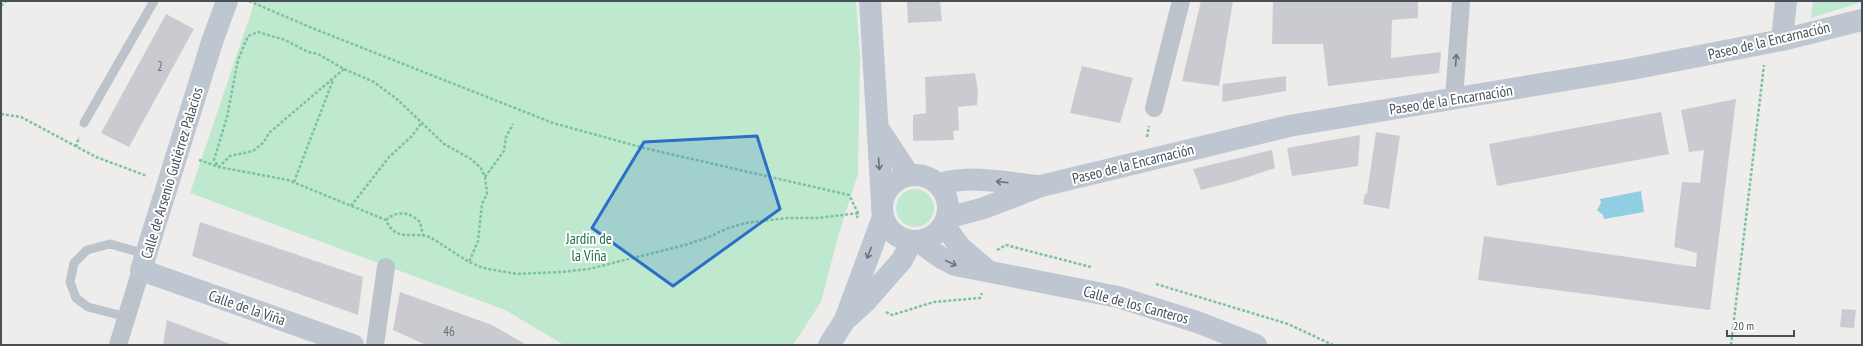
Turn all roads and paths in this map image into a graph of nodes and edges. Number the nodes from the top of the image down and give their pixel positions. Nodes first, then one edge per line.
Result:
1 (6, 1) edge
2 (154, 1) edge
3 (227, 1) edge
4 (249, 1) edge
5 (870, 1) edge
6 (1181, 1) edge
7 (1461, 1) edge
8 (1786, 1) edge
9 (1, 6) edge
10 (1862, 20) edge
11 (1774, 42) junction
12 (344, 69) junction
13 (333, 79) junction
14 (1454, 99) junction
15 (1154, 108) joint
16 (1, 114) edge
17 (84, 123) dead end
18 (421, 124) junction
19 (513, 124) dead end
20 (877, 125) junction
21 (178, 153) junction
22 (1140, 163) junction
23 (219, 166) junction
24 (909, 175) junction
25 (485, 177) junction
26 (294, 182) junction
27 (168, 183) junction
28 (939, 184) junction
29 (1040, 186) junction
30 (351, 206) junction
31 (882, 210) junction
32 (858, 213) junction
33 (386, 220) junction
34 (856, 221) dead end
35 (946, 222) junction
36 (423, 235) junction
37 (915, 241) junction
38 (144, 262) junction
39 (468, 262) junction
40 (386, 267) dead end
41 (1097, 269) dead end
42 (988, 272) junction
43 (1150, 282) dead end
44 (866, 301) junction
45 (127, 317) junction
46 (845, 320) junction
47 (118, 345) edge
48 (353, 345) edge
49 (374, 345) edge
50 (828, 345) edge
51 (1256, 345) edge
52 (1333, 345) edge
53 (1731, 345) edge

1 - 9 path
2 - 17 lane
3 - 21 main road, Calle de Arsenio Gutiérrez Palacios
4 - 32 path
5 - 20 main road
6 - 15 street
14 -> 7 street
8 - 11 main road
10 - 11 main road, Paseo de la Encarnación
11 - 14 main road, Paseo de la Encarnación
11 - 53 path
12 - 13 path
12 - 18 path
12 - 23 path
13 - 23 path
13 - 26 path
14 - 22 main road, Paseo de la Encarnación
15 - 22 path
16 - 27 path
18 - 25 path
18 - 30 path
19 - 25 path
20 - 24 main road
20 -> 31 main road
21 - 23 path
21 - 27 main road, Calle de Arsenio Gutiérrez Palacios
22 - 29 main road, Paseo de la Encarnación
23 - 26 path
24 - 28 main road
24 - 31 main road
25 - 39 path
26 - 30 path
27 - 38 main road, Calle de Arsenio Gutiérrez Palacios
29 -> 28 main road, Paseo de la Encarnación
28 - 35 main road
29 - 35 main road, Paseo de la Encarnación
30 - 33 path
31 - 32 path
31 - 37 main road
31 -> 46 main road
32 - 34 path
32 - 39 path
33 - 36 path
33 - 36 path
35 - 37 main road
35 - 42 main road
36 - 39 path
37 -> 42 main road, Calle de los Canteros
37 - 44 main road
38 - 45 street, Calle de Arsenio Gutiérrez Palacios
38 - 45 lane
38 - 48 main road, Calle de la Viña
40 - 49 street
41 - 42 path
42 - 44 path
42 - 51 main road, Calle de los Canteros
43 - 52 path
44 - 46 main road
45 - 47 street, Calle de Arsenio Gutiérrez Palacios
46 - 50 main road

